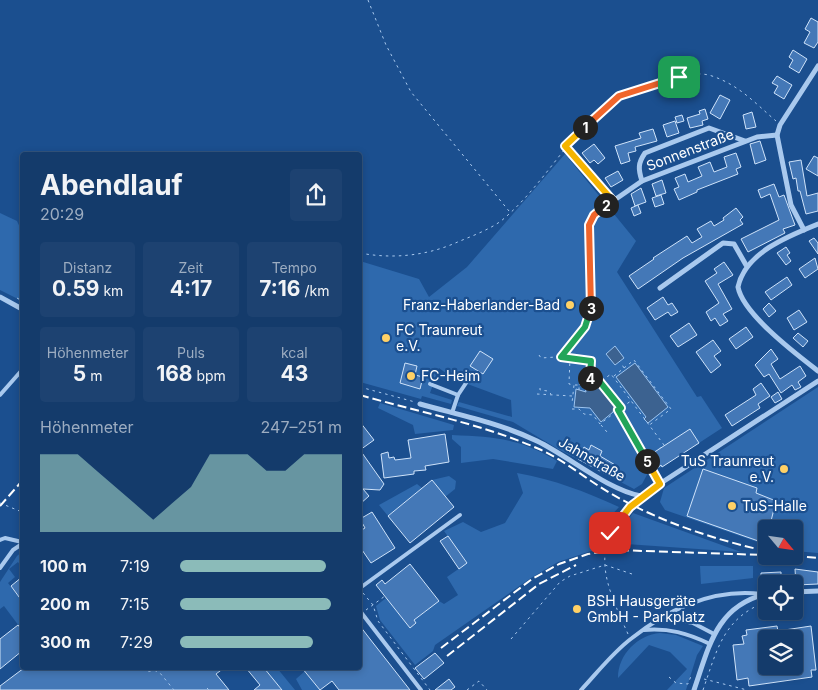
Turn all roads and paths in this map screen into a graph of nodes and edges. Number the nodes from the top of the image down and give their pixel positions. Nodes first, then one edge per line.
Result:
1 (368, 0) edge
2 (818, 66) edge
3 (780, 125) junction
4 (778, 134) junction
5 (746, 141) junction
6 (565, 146) junction
7 (642, 180) junction
8 (613, 201) junction
9 (510, 212) junction
10 (818, 224) edge
11 (804, 230) junction
12 (362, 253) edge
13 (746, 265) junction
14 (660, 288) dead end
15 (0, 297) edge
16 (20, 308) edge
17 (539, 355) dead end
18 (561, 357) junction
19 (571, 359) junction
20 (620, 363) dead end
21 (624, 368) junction
22 (818, 371) edge
23 (20, 372) edge
24 (613, 377) junction
25 (590, 381) junction
26 (818, 381) edge
27 (600, 382) junction
28 (466, 383) dead end
29 (430, 384) dead end
30 (574, 385) junction
31 (579, 385) junction
32 (362, 388) edge
33 (540, 388) dead end
34 (568, 390) dead end
35 (579, 390) dead end
36 (573, 391) junction
37 (537, 394) dead end
38 (0, 395) edge
39 (458, 395) junction
40 (552, 395) junction
41 (573, 396) junction
42 (631, 400) junction
43 (572, 403) dead end
44 (420, 404) joint
45 (572, 409) dead end
46 (620, 409) junction
47 (452, 413) junction
48 (643, 416) junction
49 (645, 418) dead end
50 (600, 424) junction
51 (648, 426) junction
52 (607, 432) dead end
53 (647, 461) junction
54 (660, 484) junction
55 (641, 496) junction
56 (0, 503) edge
57 (20, 511) edge
58 (460, 515) dead end
59 (0, 540) edge
60 (20, 542) edge
61 (20, 545) edge
62 (604, 565) junction
63 (0, 568) edge
64 (635, 574) dead end
65 (362, 588) edge
66 (362, 591) edge
67 (818, 591) edge
68 (803, 592) edge
69 (758, 593) edge
70 (385, 596) dead end
71 (758, 597) edge
72 (374, 605) junction
73 (758, 605) edge
74 (362, 611) edge
75 (362, 613) edge
76 (664, 616) junction
77 (642, 630) junction
78 (714, 634) junction
79 (511, 639) dead end
80 (630, 639) junction
81 (710, 644) junction
82 (154, 670) edge
83 (669, 677) dead end
84 (698, 678) junction
85 (707, 680) junction
86 (174, 690) edge
87 (422, 690) edge
88 (430, 690) edge
89 (468, 690) edge
90 (487, 690) edge
91 (581, 690) edge
92 (694, 690) edge
93 (704, 690) edge
94 (747, 690) edge

1 - 9 path
2 - 3 street
3 - 4 street
3 - 6 path
4 - 5 street, Sonnenstraße
4 - 11 street
5 - 7 street, Sonnenstraße
5 - 7 street, Sonnenstraße
6 - 8 path
6 - 9 path
7 - 8 street, Sonnenstraße
8 - 18 lane
9 - 12 path
10 - 11 street
11 - 13 street
13 - 14 street
13 - 22 street
15 - 16 street
17 - 18 path
18 - 19 path
19 - 25 path
19 - 30 path
20 - 21 path
21 - 24 path
21 - 51 path
23 - 38 lane
24 - 27 path
24 - 42 path
25 - 27 path
25 - 31 path
26 - 54 street
27 - 46 path
28 - 39 lane
29 - 39 lane
30 - 31 path
30 - 36 path
31 - 35 path
32 - 44 path
33 - 40 path
34 - 36 path
36 - 41 path
37 - 40 path
39 - 47 lane
40 - 41 path
41 - 43 path
42 - 46 path
42 - 48 path
44 - 47 street, Jahnstraße
45 - 50 path
46 - 50 path
46 - 53 lane
47 - 55 street, Jahnstraße
48 - 49 path
48 - 51 path
50 - 52 path
51 - 53 path
53 - 54 lane
54 - 55 street
55 - 62 path
56 - 57 path
58 - 65 lane
59 - 60 lane
61 - 63 lane
62 - 64 path
62 - 79 path
62 - 80 path
66 - 72 path
67 - 68 street
69 - 76 lane
70 - 72 path
71 - 78 street
72 - 74 path
72 - 88 path
73 - 85 path
75 - 87 lane
76 - 77 lane
76 - 78 lane
77 - 80 lane
77 - 81 lane
78 - 81 street
80 - 91 lane
81 - 84 street
82 - 86 path
83 - 84 path
84 - 92 street
85 - 93 path
85 - 94 path
89 - 90 path

